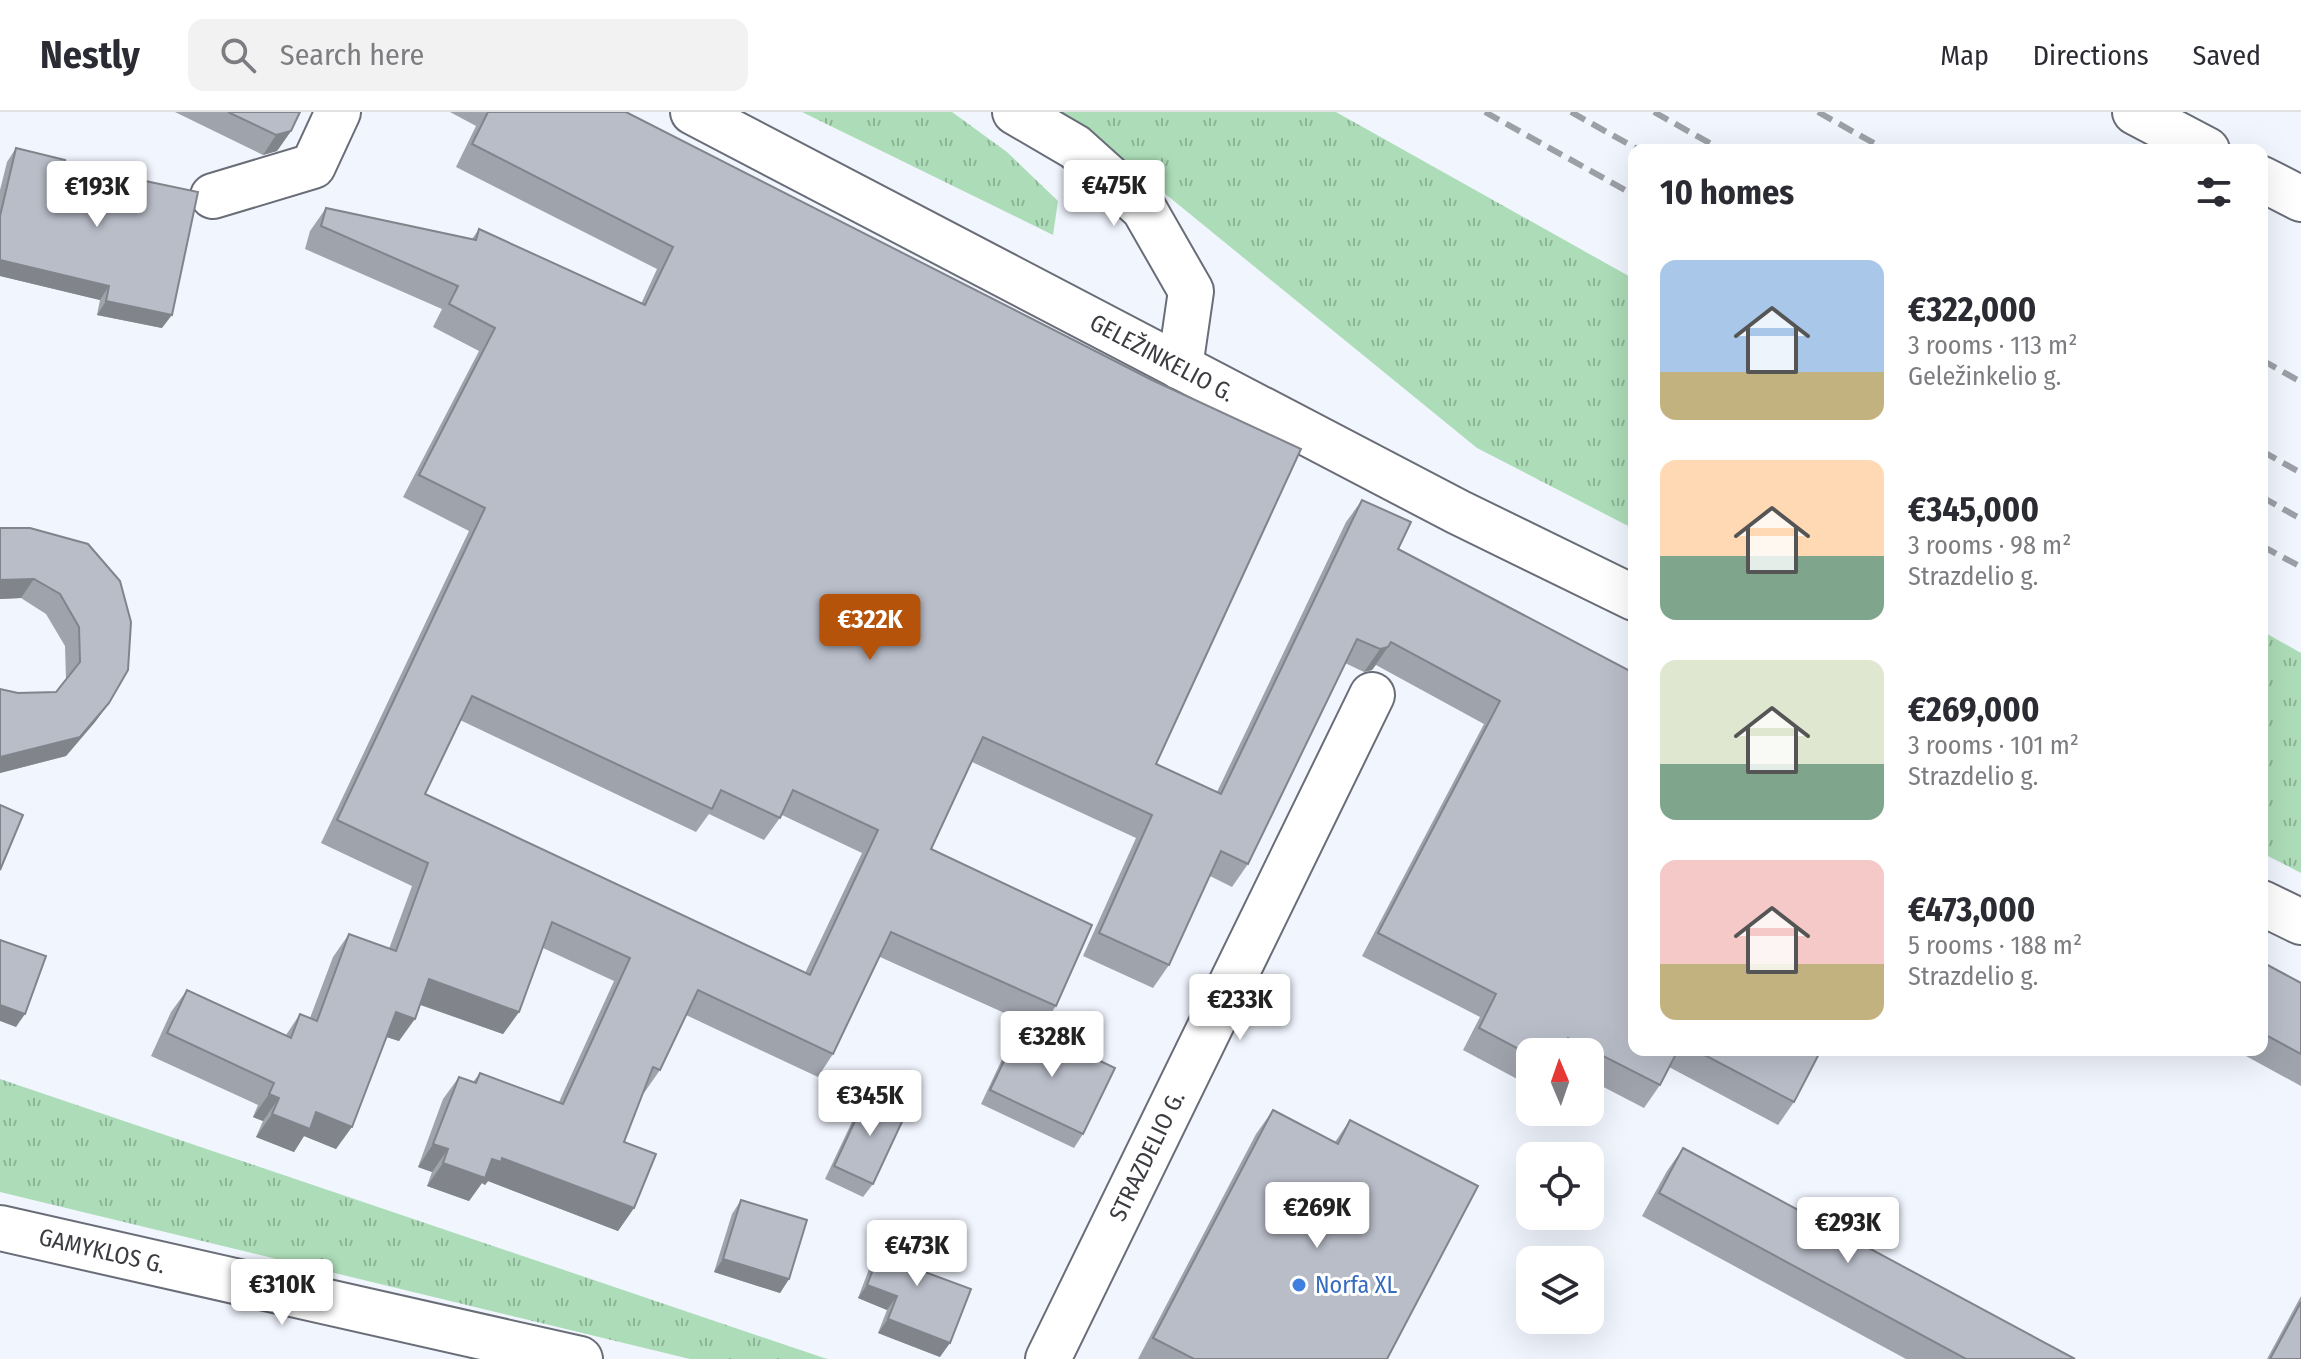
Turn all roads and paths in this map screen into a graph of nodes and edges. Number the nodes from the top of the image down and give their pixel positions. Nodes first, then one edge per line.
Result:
1 (338, 112) edge
2 (693, 112) edge
3 (1015, 112) edge
4 (2135, 112) edge
5 (2196, 144) edge
6 (2268, 182) edge
7 (213, 196) dead end
8 (2301, 199) edge
9 (1180, 367) junction
10 (1628, 595) edge
11 (1372, 695) dead end
12 (2268, 906) edge
13 (2301, 922) edge
14 (0, 1228) edge
15 (580, 1359) edge
16 (1048, 1359) edge

1 - 7 street
2 - 9 street, GELEŽINKELIO G.
3 - 9 street
4 - 5 street
6 - 8 street
9 - 10 street, GELEŽINKELIO G.
11 - 16 street, STRAZDELIO G.
12 - 13 street
14 - 15 street, GAMYKLOS G.

